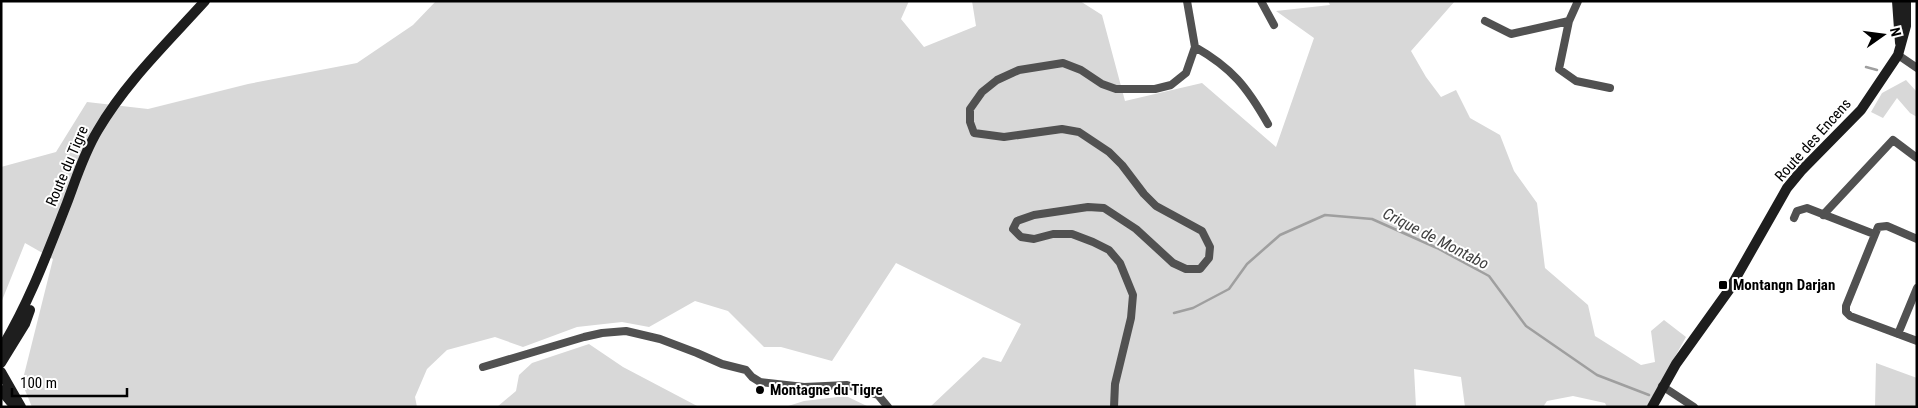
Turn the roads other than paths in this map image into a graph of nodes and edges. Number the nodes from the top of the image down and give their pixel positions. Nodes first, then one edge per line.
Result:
1 (205, 1) edge
2 (1187, 1) edge
3 (1261, 1) edge
4 (1578, 1) edge
5 (1897, 1) edge
6 (1906, 1) edge
7 (1485, 21) dead end
8 (1569, 21) junction
9 (1274, 25) dead end
10 (1195, 47) junction
11 (1900, 51) junction
12 (1917, 68) edge
13 (1610, 88) dead end
14 (1268, 124) dead end
15 (1917, 158) edge
16 (1823, 215) junction
17 (1794, 218) dead end
18 (1874, 234) junction
19 (1917, 239) edge
20 (35, 287) junction
21 (1917, 288) edge
22 (1898, 334) junction
23 (1917, 342) edge
24 (1, 349) edge
25 (1, 362) edge
26 (483, 367) dead end
27 (1, 372) edge
28 (1662, 386) junction
29 (1, 390) edge
30 (15, 407) edge
31 (21, 407) edge
32 (888, 407) edge
33 (1114, 407) edge
34 (1652, 407) edge
35 (1694, 407) edge

1 - 20 street, Route du Tigre
2 - 10 street
3 - 9 street
4 - 8 street
5 - 11 street
6 - 11 street, Route des Encens
7 - 8 street
8 - 13 street
10 - 14 street
10 - 33 street
11 - 12 street
11 - 28 street, Route des Encens
15 - 16 street
16 - 17 street
16 - 18 street
18 - 19 street
18 - 22 street
20 - 24 street, Route du Tigre
20 - 25 street, Route du Tigre
21 - 22 street
22 - 23 street
26 - 32 street
27 - 31 street
28 - 34 street, Route des Encens
28 - 35 street
29 - 30 street

